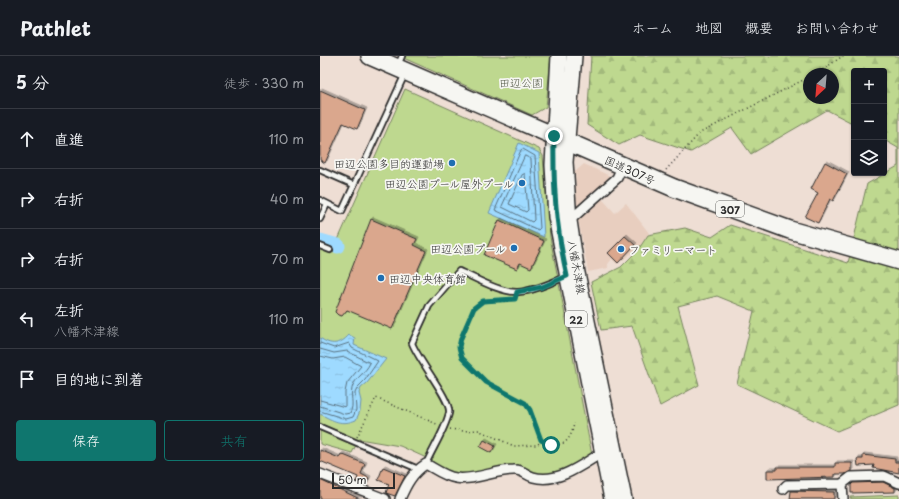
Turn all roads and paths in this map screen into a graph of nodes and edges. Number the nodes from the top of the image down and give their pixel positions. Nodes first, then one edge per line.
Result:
1 (370, 56) edge
2 (559, 56) edge
3 (574, 56) edge
4 (843, 56) edge
5 (402, 66) edge
6 (825, 68) edge
7 (803, 80) edge
8 (560, 139) junction
9 (622, 167) junction
10 (320, 170) edge
11 (666, 170) dead end
12 (354, 185) junction
13 (320, 200) edge
14 (327, 204) junction
15 (320, 219) edge
16 (569, 221) junction
17 (320, 246) edge
18 (330, 250) dead end
19 (899, 261) edge
20 (567, 276) junction
21 (517, 292) junction
22 (574, 423) dead end
23 (320, 426) edge
24 (603, 452) junction
25 (426, 464) junction
26 (418, 469) junction
27 (320, 474) edge
28 (899, 483) edge
29 (842, 484) junction
30 (783, 489) dead end
31 (384, 499) edge
32 (400, 499) edge
33 (612, 499) edge
34 (624, 499) edge
35 (843, 499) edge

1 - 5 highway, 国道307号 / 307
2 - 8 main road, 八幡木津線 / 22
3 - 8 main road, 八幡木津線 / 22
4 - 6 path
5 - 8 highway, 国道307号 / 307
5 - 12 lane
7 - 11 path
8 - 9 highway, 国道307号 / 307
8 - 16 main road, 八幡木津線 / 22
8 - 20 main road, 八幡木津線 / 22
9 - 16 street
9 - 19 highway, 国道307号 / 307
10 - 12 lane
12 - 14 lane
13 - 14 lane
14 - 15 lane
16 - 34 main road, 八幡木津線 / 22
17 - 18 lane
20 - 21 lane
20 - 24 main road, 八幡木津線 / 22
21 - 22 path
21 - 25 lane
23 - 26 lane
24 - 25 street
24 - 33 main road, 八幡木津線 / 22
25 - 26 street
26 - 32 street
27 - 31 street
28 - 29 street
29 - 30 street
29 - 35 street

